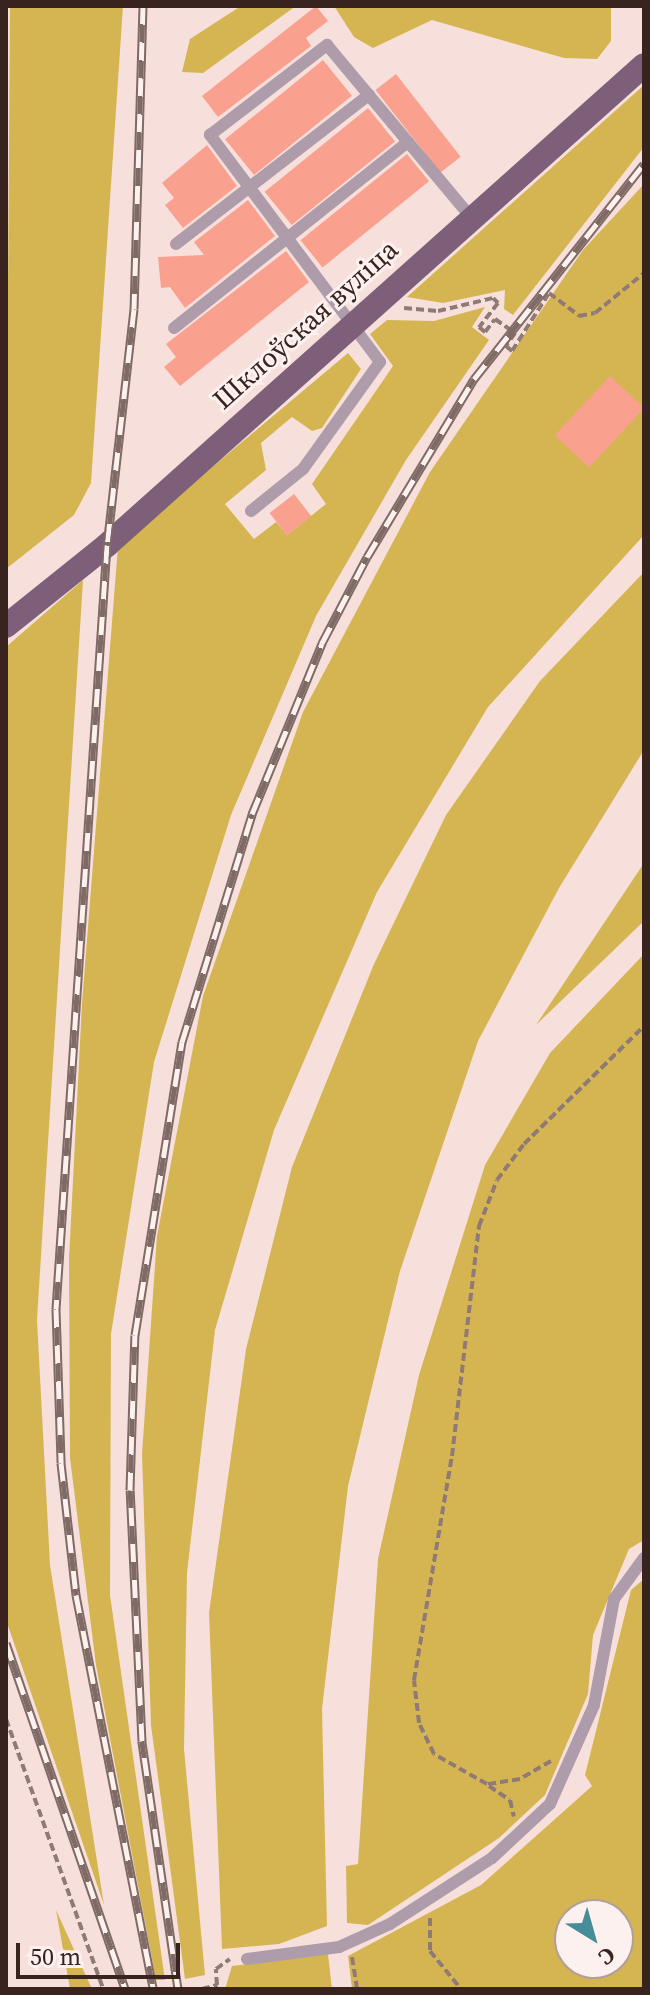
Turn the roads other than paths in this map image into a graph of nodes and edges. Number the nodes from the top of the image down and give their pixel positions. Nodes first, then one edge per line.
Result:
1 (644, 65) edge
2 (369, 95) junction
3 (408, 142) junction
4 (251, 188) junction
5 (469, 215) junction
6 (289, 237) junction
7 (176, 244) dead end
8 (352, 321) junction
9 (174, 328) dead end
10 (251, 511) dead end
11 (6, 626) edge
12 (644, 1558) edge
13 (247, 1959) road end

1 - 5 main road, Шклоўская вуліца
2 - 3 lane
2 - 4 lane
2 - 4 lane
3 - 5 lane
3 - 6 lane
4 - 6 lane
4 - 7 lane
5 - 8 main road, Шклоўская вуліца
6 - 8 lane
6 - 9 lane
8 - 10 lane
8 - 11 main road, Шклоўская вуліца
12 - 13 lane

